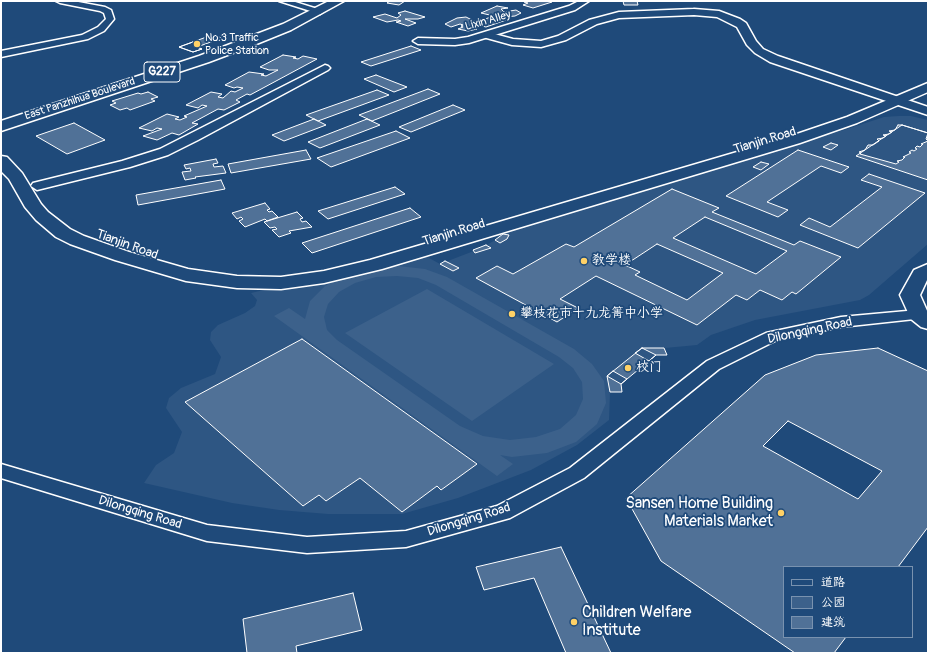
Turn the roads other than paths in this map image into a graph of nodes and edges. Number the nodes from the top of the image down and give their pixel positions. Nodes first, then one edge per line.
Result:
1 (60, 1) edge
2 (282, 1) edge
3 (338, 1) edge
4 (585, 1) edge
5 (321, 7) edge
6 (487, 35) junction
7 (418, 41) dead end
8 (1, 54) edge
9 (325, 68) dead end
10 (928, 79) edge
11 (928, 87) edge
12 (892, 99) junction
13 (928, 112) edge
14 (1, 122) edge
15 (1, 126) edge
16 (1, 149) edge
17 (1, 161) edge
18 (37, 186) junction
19 (928, 269) edge
20 (923, 319) edge
21 (1, 471) edge

1 - 8 street
2 - 5 street
3 - 5 main road, East Panzhihua Boulevard / G227
4 - 6 street, Lixin Alley
5 - 14 main road, East Panzhihua Boulevard / G227
5 - 15 main road, East Panzhihua Boulevard / G227
6 - 7 street, Lixin Alley
6 - 12 street
9 - 18 street
10 - 12 main road, Tianjin Road
11 - 12 main road
12 - 13 street
12 - 17 main road
12 - 18 main road, Tianjin Road
16 - 18 main road, Tianjin Road
19 - 20 street
20 - 21 street, Dilongqing Road

